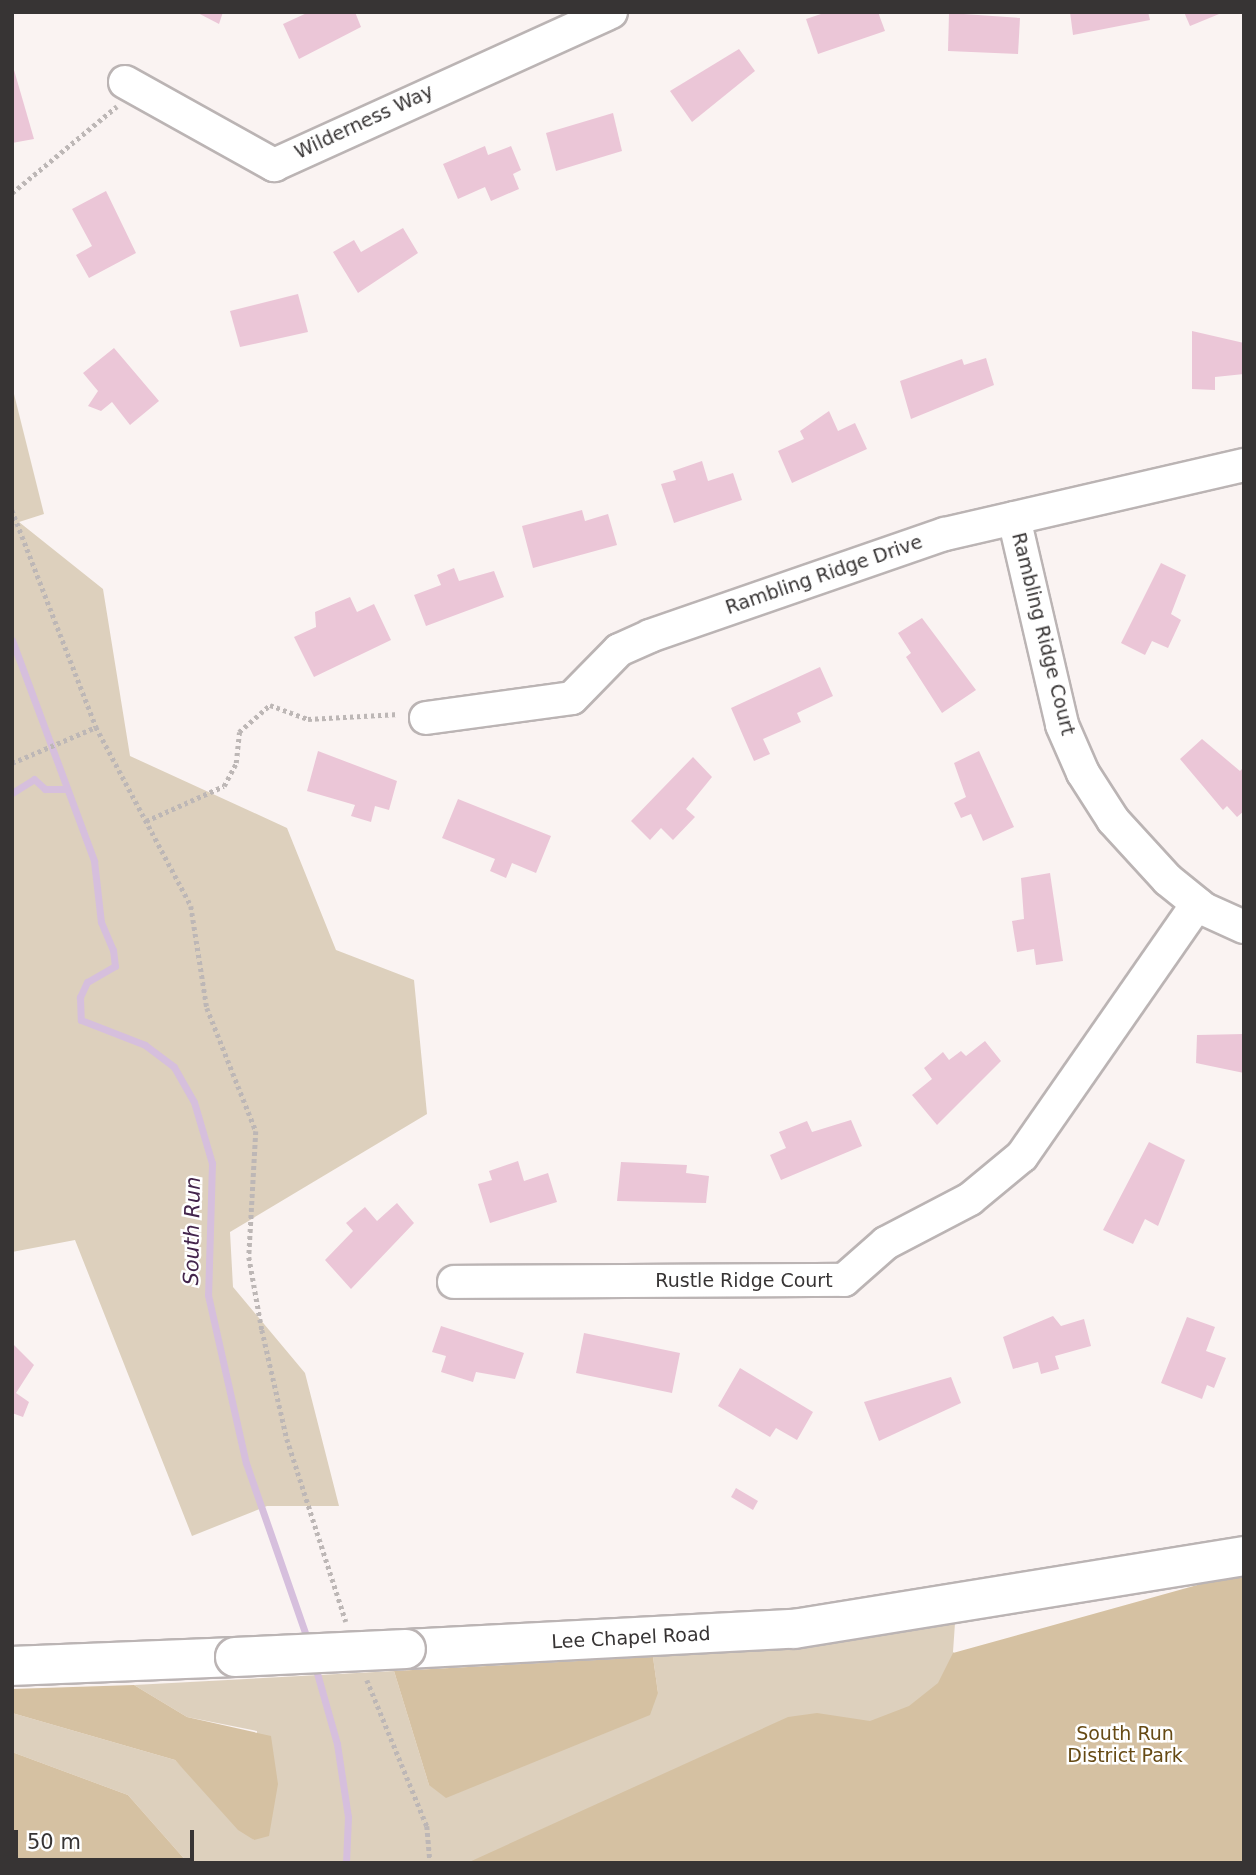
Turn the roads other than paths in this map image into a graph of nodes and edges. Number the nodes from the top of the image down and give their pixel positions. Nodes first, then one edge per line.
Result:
1 (611, 12) edge
2 (132, 86) road end
3 (1244, 465) edge
4 (1014, 517) junction
5 (426, 718) road end
6 (1197, 904) junction
7 (1244, 927) edge
8 (454, 1282) dead end
9 (1244, 1556) edge
10 (12, 1666) edge

1 - 2 street, Wilderness Way
3 - 4 street, Rambling Ridge Drive
4 - 5 street, Rambling Ridge Drive
4 - 6 street, Rambling Ridge Court
6 - 7 street, Rambling Ridge Court
6 - 8 street, Rustle Ridge Court
9 - 10 main road, Lee Chapel Road, bridge

